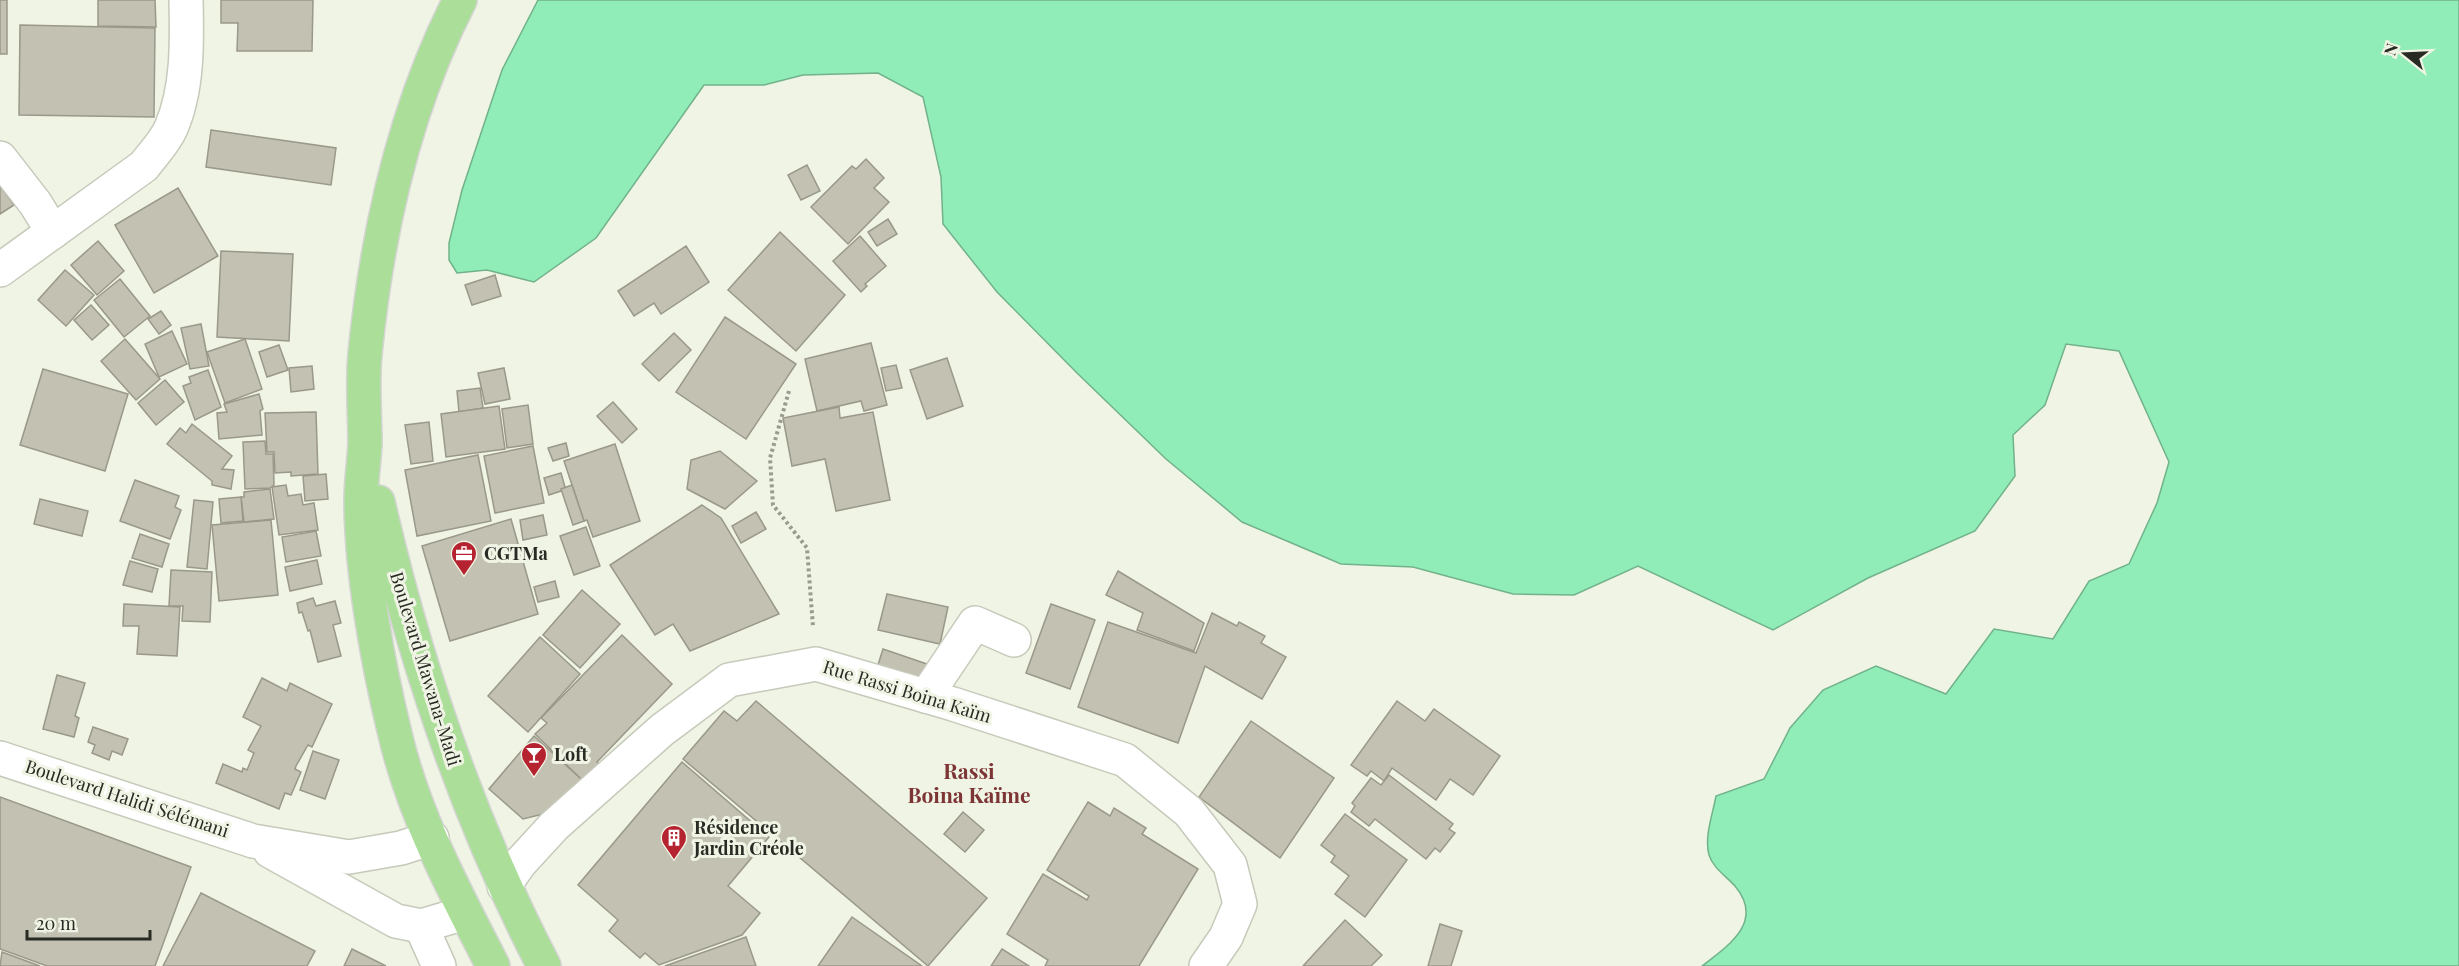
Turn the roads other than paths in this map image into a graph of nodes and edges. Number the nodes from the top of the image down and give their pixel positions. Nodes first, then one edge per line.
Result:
1 (186, 0) edge
2 (460, 0) edge
3 (0, 158) edge
4 (53, 232) junction
5 (0, 270) edge
6 (364, 445) junction
7 (1014, 640) dead end
8 (926, 696) junction
9 (0, 758) edge
10 (432, 838) junction
11 (253, 841) junction
12 (498, 890) junction
13 (465, 913) junction
14 (421, 926) junction
15 (439, 966) edge
16 (493, 966) edge
17 (528, 966) edge
18 (544, 966) edge
19 (1206, 966) edge

1 - 4 street
2 - 6 main road, Boulevard Mawana-Madi
3 - 4 street
4 - 5 street
6 - 10 main road, Boulevard Mawana-Madi
6 - 12 main road, Boulevard Mawana-Madi
7 - 8 street
8 - 12 street, Rue Rassi Boina Kaïm
8 - 19 street, Rue Rassi Boina Kaïm
9 - 11 street, Boulevard Halidi Sélémani
10 - 11 street, Boulevard Halidi Sélémani
10 - 12 main road, Boulevard Mawana-Madi
10 - 13 main road, Boulevard Mawana-Madi
11 - 14 street, Boulevard Halidi Sélémani
12 - 13 main road
12 - 17 main road, Boulevard Mawana-Madi
12 - 18 main road, Boulevard Mawana-Madi
13 - 14 street
13 - 16 main road, Boulevard Mawana-Madi
14 - 15 street

